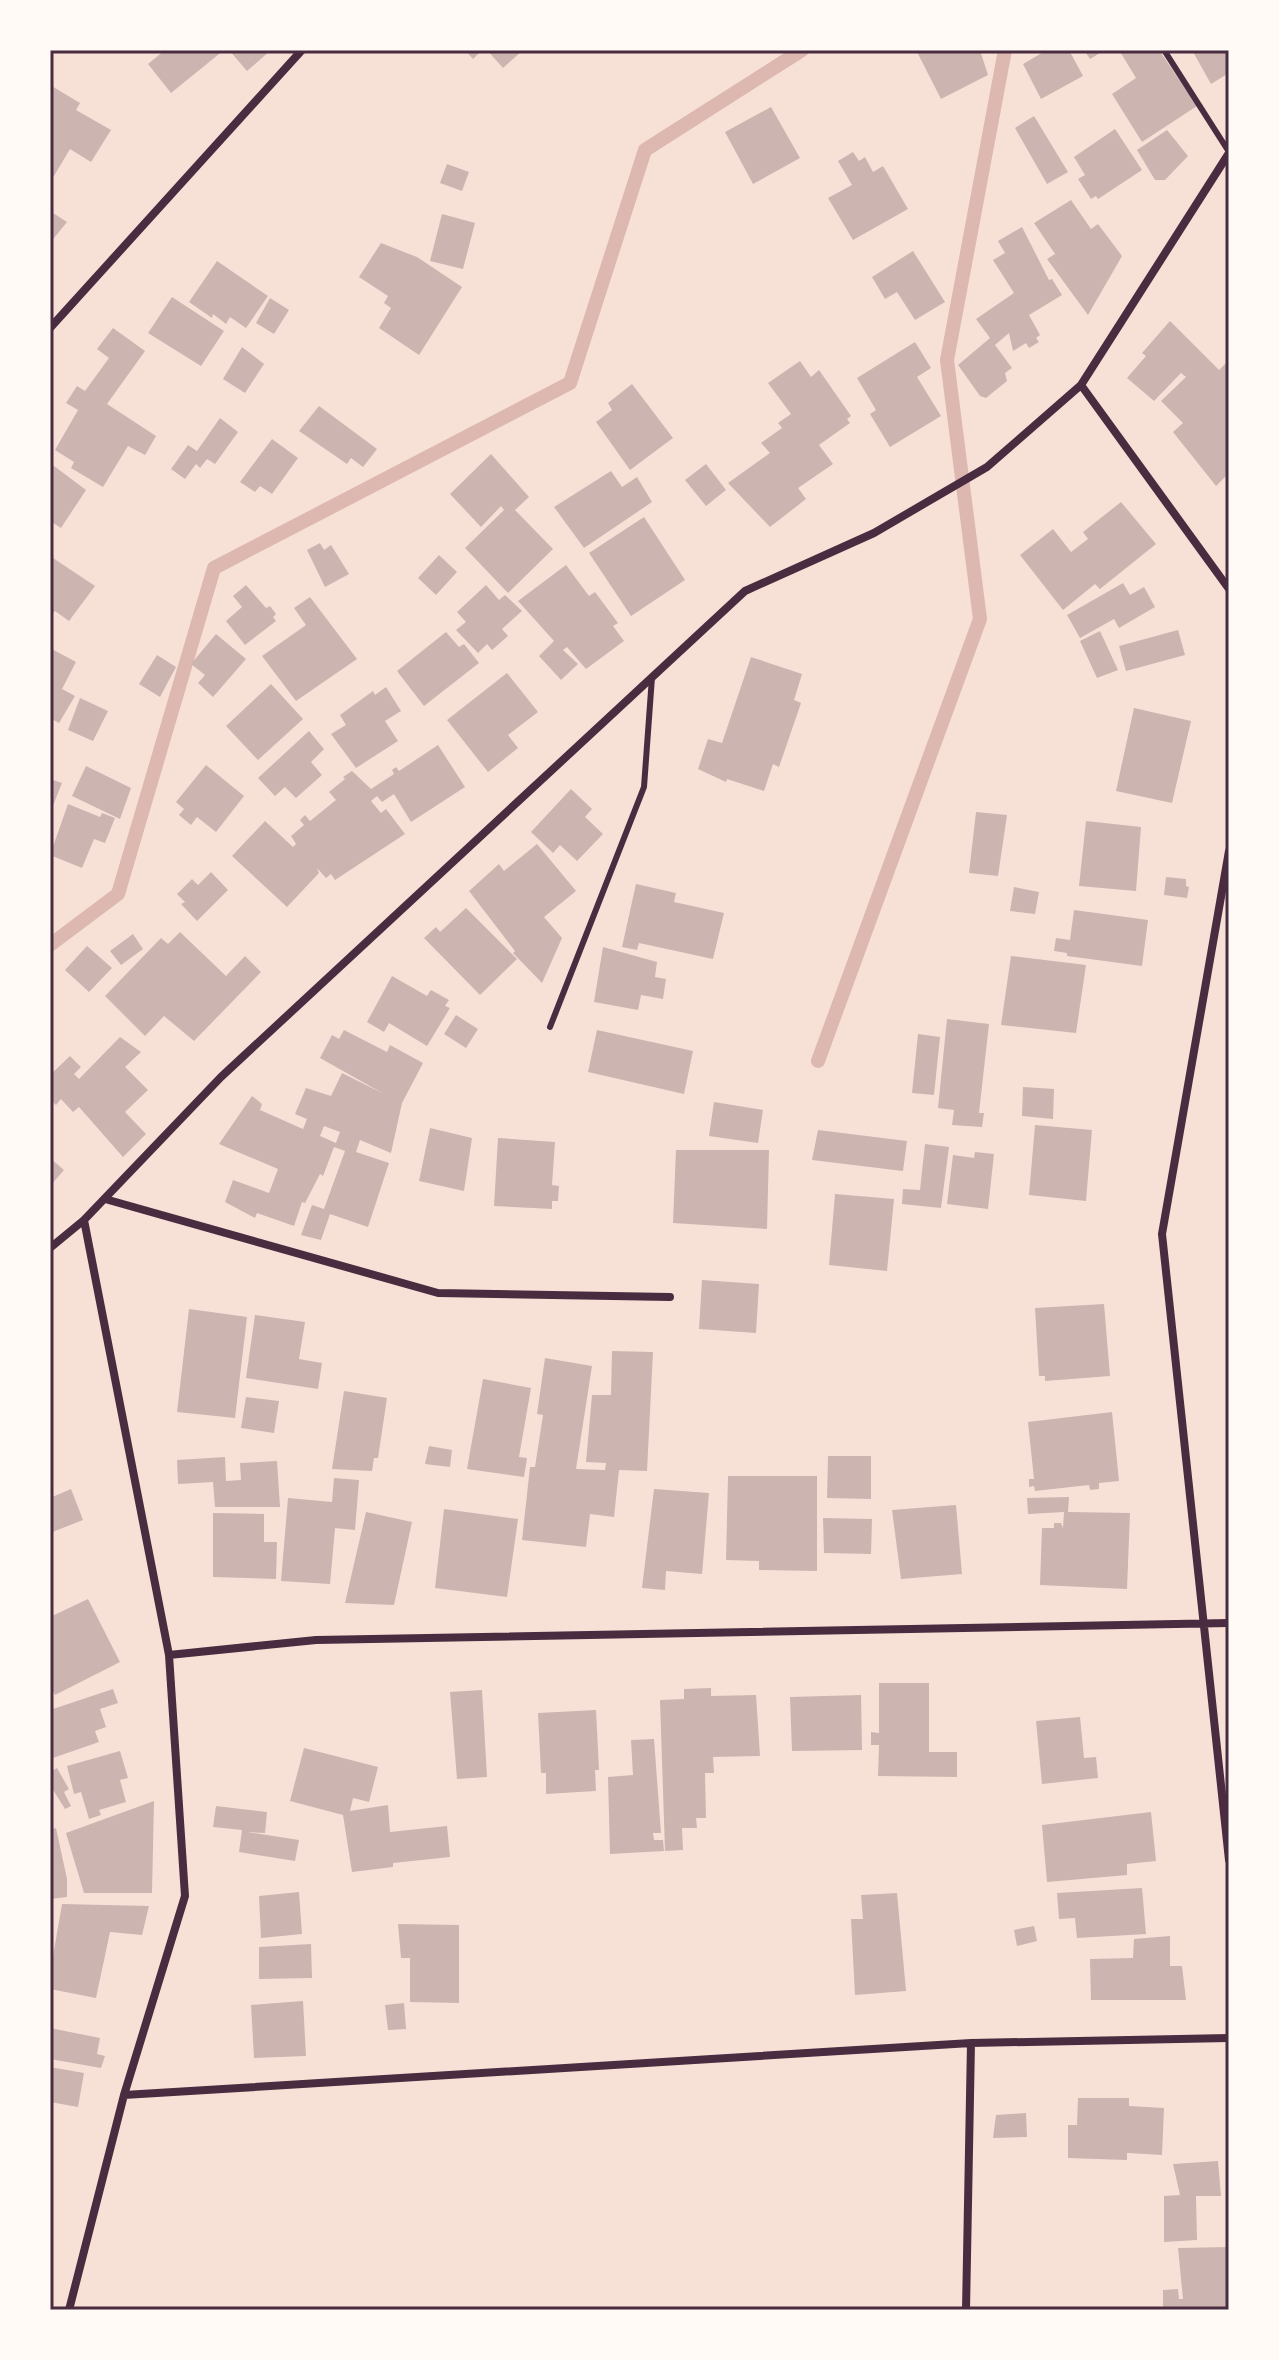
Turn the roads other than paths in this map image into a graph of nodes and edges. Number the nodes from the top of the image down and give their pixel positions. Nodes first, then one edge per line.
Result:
1 (302, 50) edge
2 (1164, 50) edge
3 (1229, 152) edge
4 (50, 328) edge
5 (1081, 385) junction
6 (1229, 589) edge
7 (652, 677) junction
8 (1229, 851) edge
9 (550, 1027) dead end
10 (105, 1199) junction
11 (84, 1220) junction
12 (50, 1248) edge
13 (670, 1297) dead end
14 (1229, 1623) edge
15 (1203, 1624) junction
16 (169, 1655) junction
17 (1229, 1860) edge
18 (1229, 2038) edge
19 (971, 2043) junction
20 (124, 2095) junction
21 (69, 2310) edge
22 (966, 2310) edge

1 - 4 street
2 - 3 lane
3 - 5 street
5 - 6 street
5 - 7 street
7 - 9 lane
7 - 10 street
8 - 15 street
10 - 11 street
10 - 13 street
11 - 12 street
11 - 16 street
14 - 15 street
15 - 16 street
15 - 17 street
16 - 20 street
18 - 19 street
19 - 20 street
19 - 22 street
20 - 21 street

